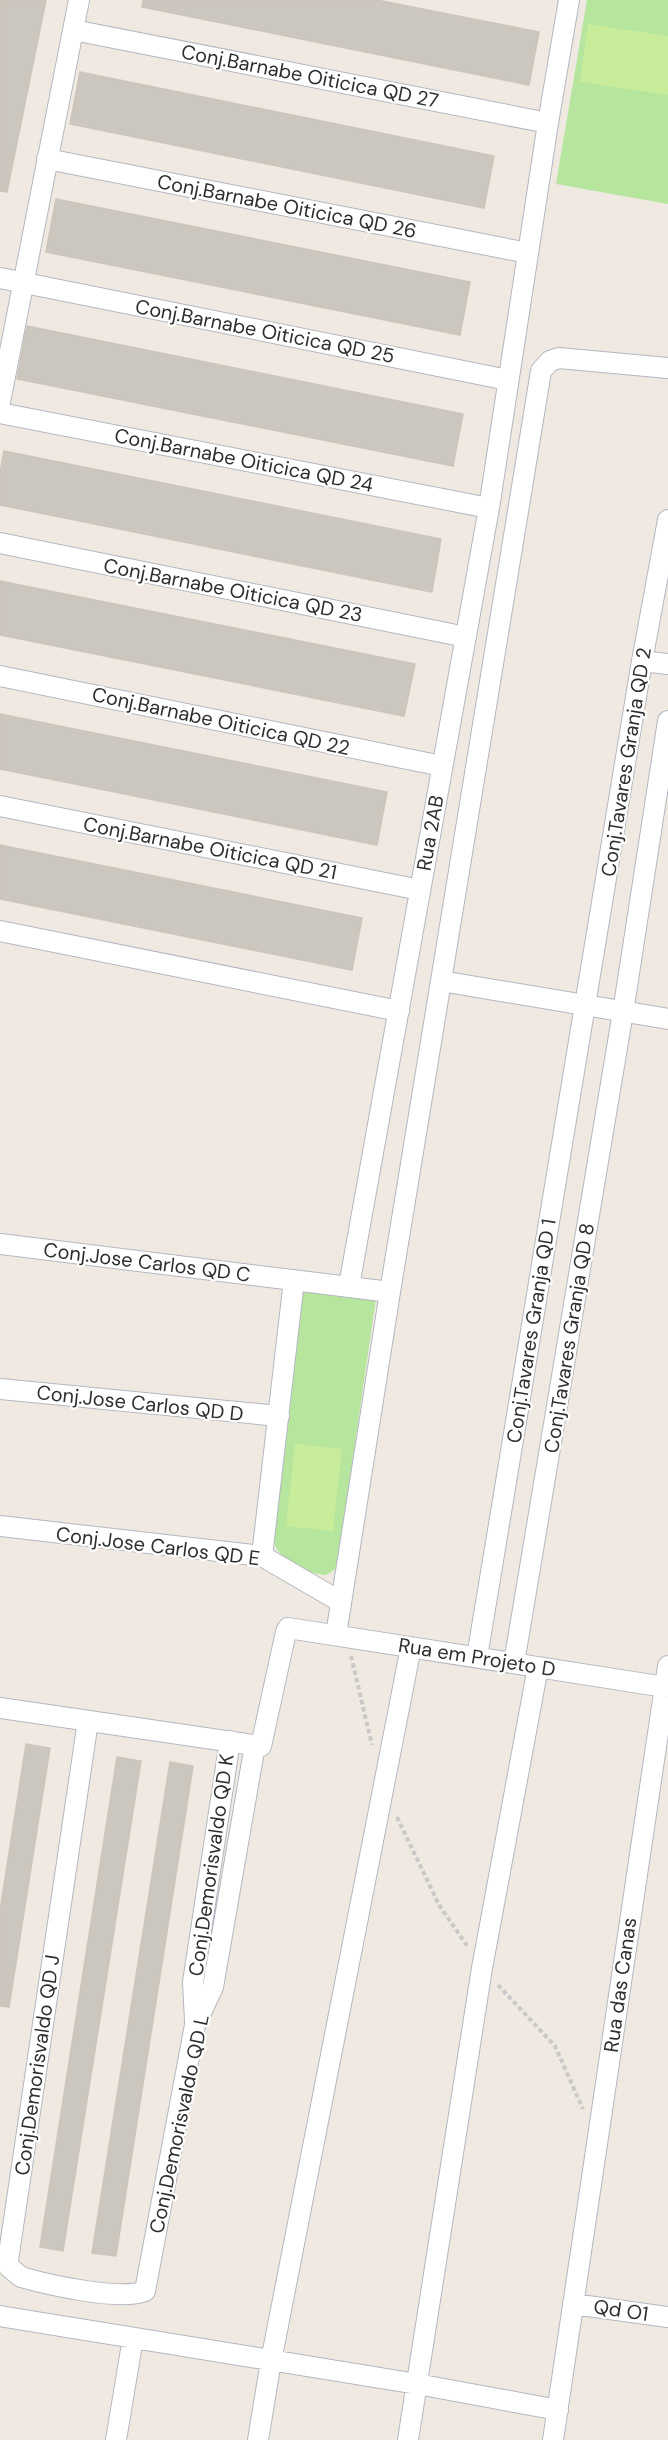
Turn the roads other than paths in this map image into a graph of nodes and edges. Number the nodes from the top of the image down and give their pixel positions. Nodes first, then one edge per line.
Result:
1 (79, 0) edge
2 (569, 0) edge
3 (73, 30) junction
4 (548, 123) junction
5 (47, 159) junction
6 (528, 253) junction
7 (0, 278) edge
8 (22, 283) junction
9 (668, 365) edge
10 (508, 380) junction
11 (0, 402) edge
12 (0, 413) edge
13 (489, 508) junction
14 (668, 519) edge
15 (0, 543) edge
16 (466, 637) junction
17 (642, 661) junction
18 (668, 664) edge
19 (0, 676) edge
20 (668, 721) edge
21 (442, 766) junction
22 (0, 806) edge
23 (420, 890) junction
24 (0, 931) edge
25 (441, 981) junction
26 (586, 1006) junction
27 (399, 1011) junction
28 (623, 1012) junction
29 (668, 1019) edge
30 (0, 1244) edge
31 (294, 1280) junction
32 (349, 1286) junction
33 (390, 1292) junction
34 (0, 1389) edge
35 (279, 1416) junction
36 (0, 1526) edge
37 (262, 1556) junction
38 (341, 1602) junction
39 (288, 1628) joint
40 (342, 1636) junction
41 (411, 1647) junction
42 (477, 1658) junction
43 (514, 1663) junction
44 (668, 1666) edge
45 (538, 1667) junction
46 (665, 1699) edge
47 (0, 1708) edge
48 (88, 1721) junction
49 (230, 1741) junction
50 (255, 1745) junction
51 (195, 2025) junction
52 (145, 2291) joint
53 (573, 2304) junction
54 (0, 2316) edge
55 (668, 2317) edge
56 (133, 2338) junction
57 (271, 2361) junction
58 (417, 2384) junction
59 (558, 2410) junction
60 (116, 2440) edge
61 (258, 2440) edge
62 (408, 2440) edge
63 (554, 2440) edge

1 - 3 street
2 - 4 street, Rua 2AB
3 - 4 street, Conj.Barnabe Oiticica QD 27
3 - 5 street
4 - 6 street, Rua 2AB
5 - 6 street, Conj.Barnabe Oiticica QD 26
5 - 8 street
6 - 10 street, Rua 2AB
7 - 8 street, Conj.Barnabe Oiticica QD 25
8 - 10 street, Conj.Barnabe Oiticica QD 25
8 - 11 street
9 - 25 street
10 - 13 street, Rua 2AB
12 - 13 street, Conj.Barnabe Oiticica QD 24
13 - 16 street, Rua 2AB
14 - 17 street, Conj.Tavares Granja QD 2
15 - 16 street, Conj.Barnabe Oiticica QD 23
16 - 21 street, Rua 2AB
17 - 18 street
17 - 26 street, Conj.Tavares Granja QD 2
19 - 21 street, Conj.Barnabe Oiticica QD 22
20 - 28 street, Conj.Tavares Granja QD 8
21 - 23 street, Rua 2AB
22 - 23 street, Conj.Barnabe Oiticica QD 21
23 - 27 street, Rua 2AB
24 - 27 street
25 - 26 street
25 - 33 street
26 - 28 street
26 - 42 street, Conj.Tavares Granja QD 1
27 - 32 street, Rua 2AB
28 - 29 street
28 - 43 street, Conj.Tavares Granja QD 8
30 - 31 street, Conj.Jose Carlos QD C
31 - 32 street, Conj.Jose Carlos QD C
31 - 35 street
32 - 33 street, Conj.Jose Carlos QD C
33 - 38 street
34 - 35 street, Conj.Jose Carlos QD D
35 - 37 street
36 - 37 street, Conj.Jose Carlos QD E
37 - 38 street, Conj.Jose Carlos QD E
38 - 40 street
39 - 40 street, Rua em Projeto D
39 - 50 street, Conj.Demorisvaldo QD L
40 - 41 street, Rua em Projeto D
41 - 42 street, Rua em Projeto D
41 - 57 street
42 - 43 street, Rua em Projeto D
43 - 45 street, Rua em Projeto D
44 - 46 street, Rua das Canas
45 - 46 street, Rua em Projeto D
45 - 58 street
46 - 53 street, Rua das Canas
47 - 48 street
48 - 49 street
48 - 52 street, Conj.Demorisvaldo QD J
49 - 50 street
49 - 51 street, Conj.Demorisvaldo QD K
50 - 51 street, Conj.Demorisvaldo QD L
51 - 52 street, Conj.Demorisvaldo QD L
53 - 55 street, Qd O1
53 - 59 street, Rua das Canas
54 - 56 street
56 - 57 street
56 - 60 street
57 - 58 street
57 - 61 street
58 - 59 street
58 - 62 street
59 - 63 street, Rua das Canas

